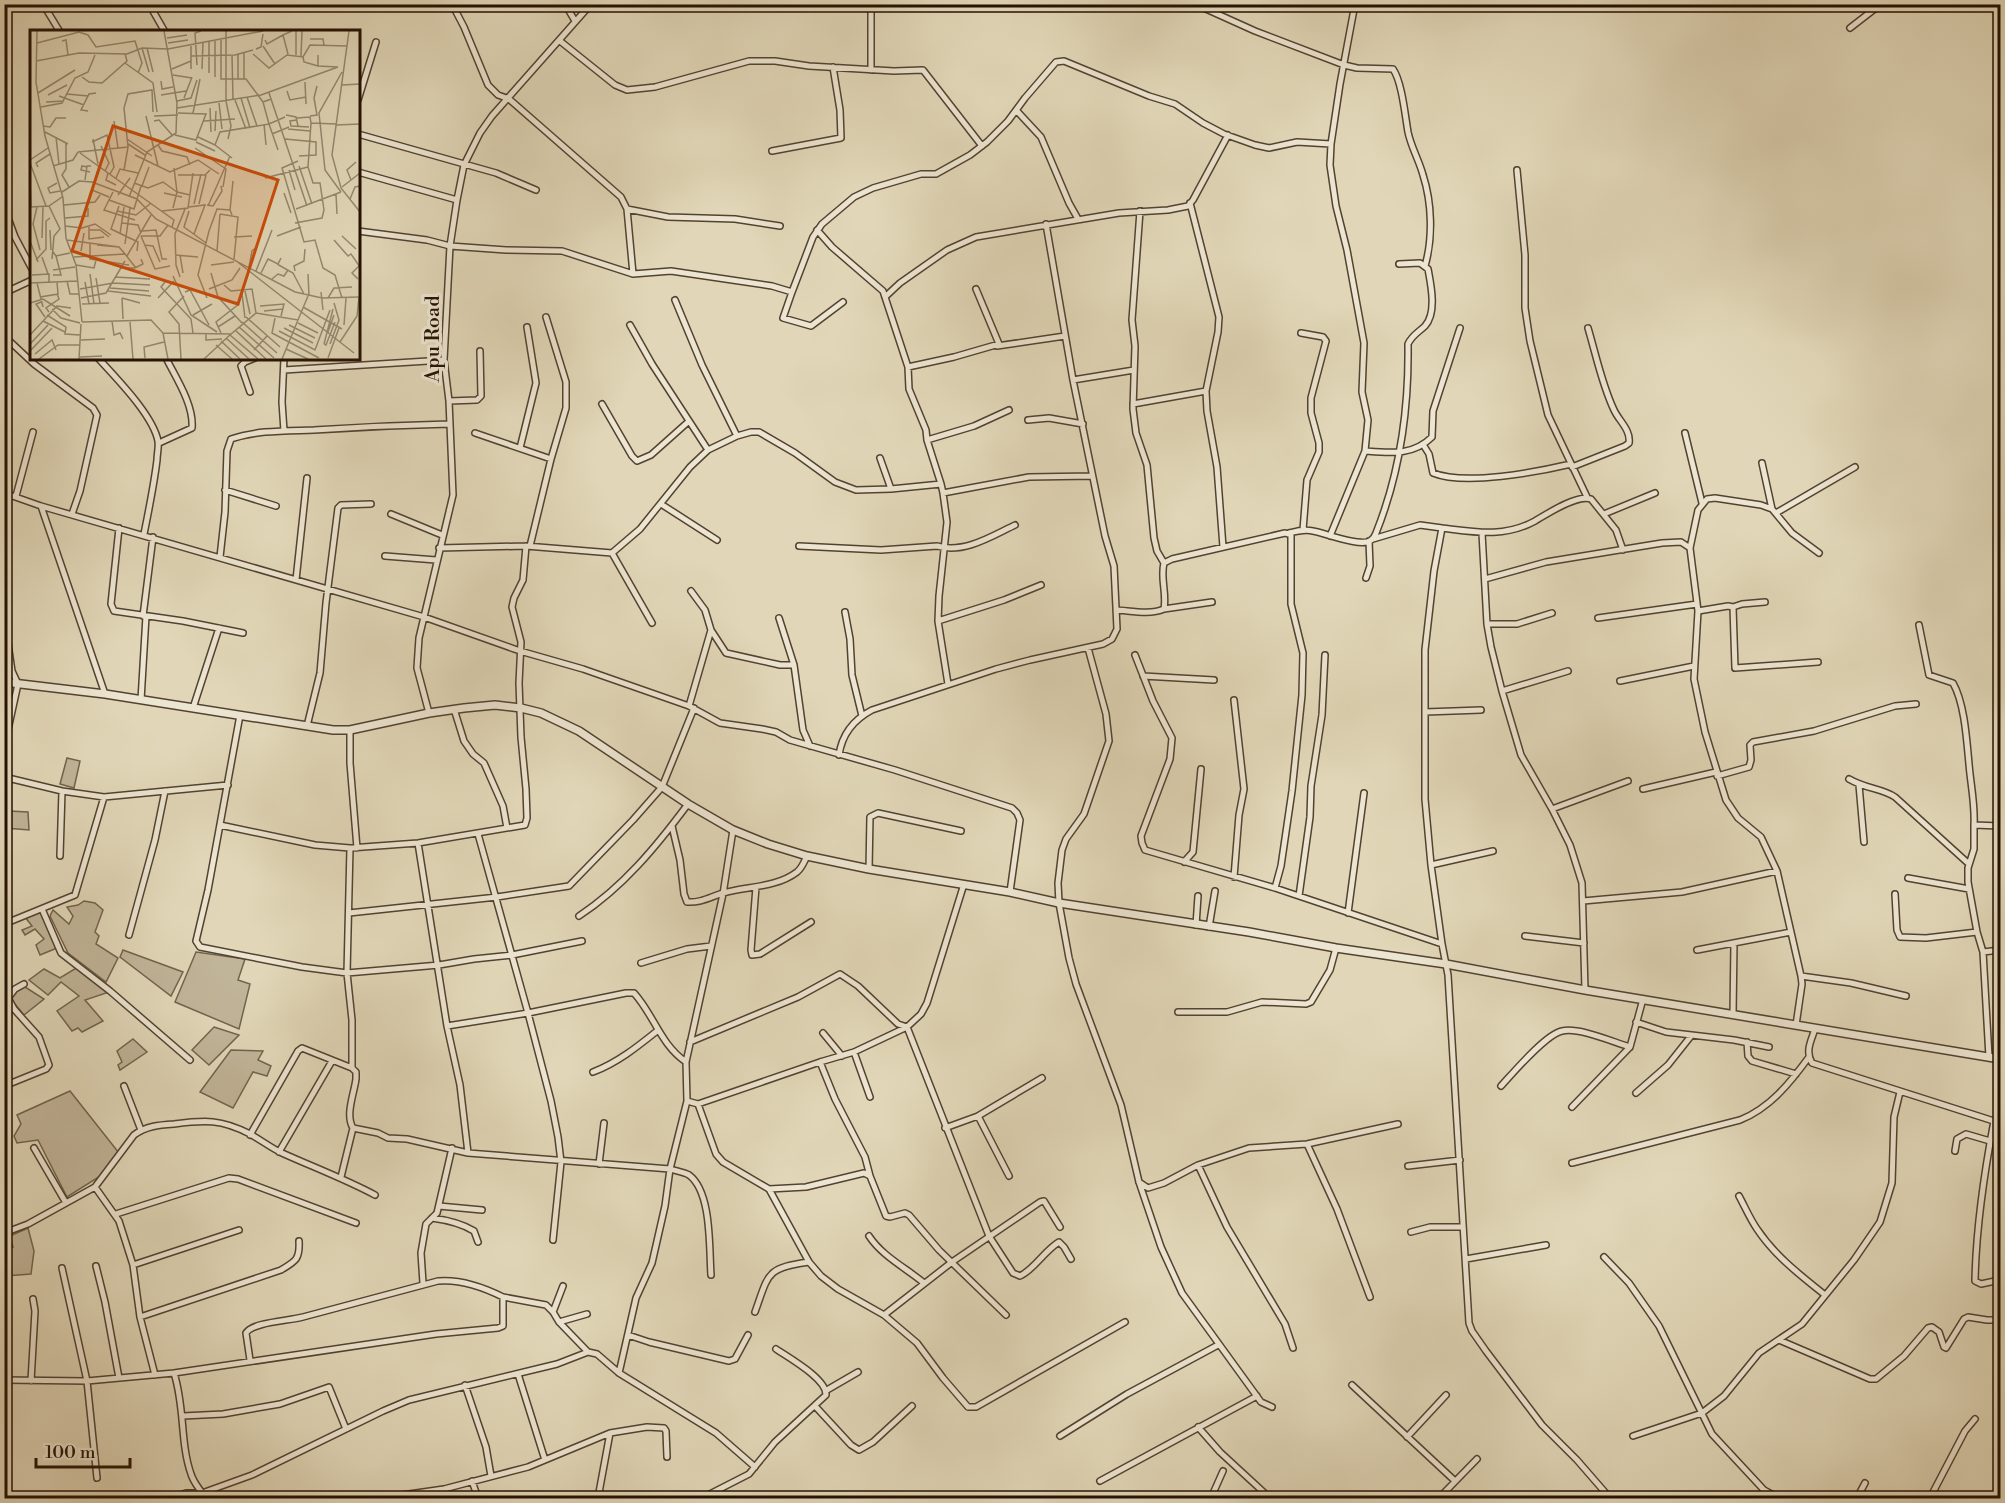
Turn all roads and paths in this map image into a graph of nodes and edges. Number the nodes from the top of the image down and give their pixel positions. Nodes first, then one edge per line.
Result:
1 (43, 4) edge
2 (149, 4) edge
3 (452, 4) edge
4 (565, 4) edge
5 (591, 4) edge
6 (871, 4) edge
7 (1195, 4) edge
8 (1355, 4) edge
9 (1881, 4) edge
10 (575, 21) junction
11 (1851, 28) dead end
12 (59, 30) edge
13 (164, 30) edge
14 (560, 41) junction
15 (376, 42) dead end
16 (1344, 65) junction
17 (833, 67) junction
18 (871, 70) junction
19 (360, 94) edge
20 (509, 99) junction
21 (1016, 110) junction
22 (360, 135) edge
23 (1228, 135) junction
24 (1331, 144) junction
25 (982, 146) junction
26 (772, 151) dead end
27 (464, 165) junction
28 (1517, 170) dead end
29 (360, 173) edge
30 (536, 190) dead end
31 (457, 200) junction
32 (1190, 204) junction
33 (4, 207) edge
34 (627, 209) junction
35 (1140, 211) junction
36 (1078, 219) junction
37 (1046, 224) junction
38 (780, 226) dead end
39 (817, 230) junction
40 (360, 231) edge
41 (450, 246) junction
42 (1399, 264) dead end
43 (30, 265) edge
44 (1425, 266) junction
45 (633, 274) junction
46 (30, 281) edge
47 (976, 289) dead end
48 (792, 292) junction
49 (4, 293) edge
50 (885, 297) junction
51 (675, 300) dead end
52 (843, 302) dead end
53 (546, 316) dead end
54 (630, 325) dead end
55 (527, 327) dead end
56 (1460, 328) dead end
57 (1588, 328) dead end
58 (1301, 333) dead end
59 (4, 336) edge
60 (1065, 336) junction
61 (997, 346) junction
62 (480, 351) dead end
63 (100, 360) edge
64 (167, 360) edge
65 (250, 360) edge
66 (284, 360) edge
67 (444, 360) junction
68 (908, 367) junction
69 (284, 370) junction
70 (1134, 370) junction
71 (1072, 380) junction
72 (1206, 390) junction
73 (250, 392) dead end
74 (448, 401) junction
75 (602, 404) dead end
76 (1133, 404) junction
77 (1009, 411) dead end
78 (1028, 420) dead end
79 (688, 422) junction
80 (449, 424) junction
81 (1083, 424) junction
82 (284, 431) junction
83 (33, 432) dead end
84 (1685, 433) dead end
85 (475, 434) dead end
86 (737, 436) junction
87 (927, 440) junction
88 (159, 443) junction
89 (1424, 446) junction
90 (520, 448) junction
91 (708, 450) junction
92 (1365, 451) junction
93 (1399, 454) junction
94 (880, 458) dead end
95 (550, 459) junction
96 (1762, 463) dead end
97 (1572, 465) junction
98 (1855, 467) dead end
99 (1092, 476) junction
100 (307, 478) dead end
101 (941, 484) junction
102 (891, 489) junction
103 (225, 490) junction
104 (4, 493) edge
105 (943, 493) junction
106 (1655, 493) dead end
107 (16, 496) junction
108 (1587, 497) junction
109 (1702, 503) junction
110 (371, 504) dead end
111 (661, 504) junction
112 (41, 506) junction
113 (276, 506) dead end
114 (1774, 511) junction
115 (72, 514) junction
116 (391, 514) dead end
117 (1604, 514) junction
118 (1015, 525) dead end
119 (119, 528) junction
120 (1442, 528) junction
121 (1303, 530) junction
122 (1289, 533) junction
123 (144, 534) junction
124 (1482, 534) junction
125 (442, 535) junction
126 (1330, 536) junction
127 (153, 537) junction
128 (717, 540) dead end
129 (1371, 540) junction
130 (528, 546) junction
131 (800, 546) dead end
132 (1223, 547) junction
133 (439, 548) junction
134 (945, 548) junction
135 (1690, 548) junction
136 (1623, 550) junction
137 (612, 553) junction
138 (1819, 553) dead end
139 (385, 556) dead end
140 (220, 557) junction
141 (436, 560) junction
142 (1164, 563) junction
143 (1366, 578) dead end
144 (1485, 579) junction
145 (296, 580) junction
146 (1041, 585) dead end
147 (328, 590) junction
148 (691, 591) dead end
149 (1212, 602) dead end
150 (1765, 602) dead end
151 (1697, 604) junction
152 (1732, 607) junction
153 (1164, 609) junction
154 (1117, 610) junction
155 (1698, 611) junction
156 (845, 612) dead end
157 (1552, 613) dead end
158 (4, 616) edge
159 (144, 616) junction
160 (424, 617) junction
161 (779, 618) dead end
162 (1598, 618) dead end
163 (938, 621) junction
164 (652, 623) dead end
165 (1487, 624) junction
166 (1919, 625) dead end
167 (219, 628) junction
168 (711, 630) junction
169 (243, 633) dead end
170 (1088, 648) junction
171 (520, 651) junction
172 (1136, 655) dead end
173 (1325, 655) dead end
174 (1818, 662) dead end
175 (794, 665) junction
176 (1694, 666) junction
177 (1568, 671) dead end
178 (1143, 676) junction
179 (1214, 680) dead end
180 (1620, 681) dead end
181 (4, 682) edge
182 (18, 684) junction
183 (948, 684) junction
184 (1502, 691) junction
185 (105, 694) junction
186 (141, 700) junction
187 (1234, 700) dead end
188 (1916, 704) dead end
189 (692, 707) junction
190 (193, 708) junction
191 (521, 708) junction
192 (454, 710) junction
193 (1481, 710) dead end
194 (1425, 712) junction
195 (429, 713) junction
196 (240, 715) junction
197 (862, 716) junction
198 (307, 726) junction
199 (350, 730) junction
200 (810, 746) junction
201 (4, 748) edge
202 (839, 755) junction
203 (1201, 769) dead end
204 (1716, 774) junction
205 (4, 777) edge
206 (1849, 779) dead end
207 (1628, 782) dead end
208 (228, 785) junction
209 (1859, 785) junction
210 (662, 787) junction
211 (1643, 789) dead end
212 (62, 791) junction
213 (165, 791) junction
214 (1364, 793) dead end
215 (104, 797) junction
216 (688, 804) junction
217 (1552, 809) junction
218 (220, 825) junction
219 (1974, 825) junction
220 (672, 826) junction
221 (2001, 826) edge
222 (507, 828) junction
223 (733, 830) junction
224 (961, 831) dead end
225 (478, 834) junction
226 (1863, 842) dead end
227 (418, 843) junction
228 (350, 848) junction
229 (357, 848) junction
230 (1493, 851) dead end
231 (60, 856) dead end
232 (807, 856) junction
233 (1184, 862) junction
234 (1969, 864) junction
235 (1431, 865) junction
236 (869, 869) junction
237 (1777, 871) junction
238 (1234, 877) junction
239 (1908, 878) dead end
240 (964, 884) junction
241 (756, 887) junction
242 (1275, 888) junction
243 (1969, 889) junction
244 (1215, 891) dead end
245 (1010, 892) junction
246 (723, 894) junction
247 (1895, 894) dead end
248 (1198, 896) dead end
249 (1299, 896) junction
250 (497, 897) junction
251 (1583, 901) junction
252 (1059, 903) junction
253 (427, 904) junction
254 (42, 909) junction
255 (349, 913) junction
256 (1348, 913) junction
257 (579, 916) dead end
258 (811, 922) dead end
259 (4, 924) edge
260 (1196, 925) junction
261 (1209, 927) junction
262 (1791, 932) junction
263 (1977, 932) junction
264 (129, 935) dead end
265 (1525, 936) dead end
266 (582, 941) dead end
267 (1584, 943) junction
268 (1734, 943) junction
269 (1442, 944) junction
270 (711, 946) junction
271 (1336, 948) junction
272 (1697, 950) dead end
273 (2001, 950) edge
274 (1983, 952) junction
275 (512, 955) junction
276 (641, 963) dead end
277 (1446, 964) junction
278 (438, 965) junction
279 (347, 973) junction
280 (1801, 976) junction
281 (24, 984) dead end
282 (1585, 990) junction
283 (1906, 996) dead end
284 (1643, 999) junction
285 (1178, 1012) dead end
286 (528, 1013) junction
287 (1733, 1014) junction
288 (1636, 1022) junction
289 (1796, 1025) junction
290 (447, 1026) junction
291 (907, 1027) junction
292 (1815, 1029) junction
293 (657, 1031) junction
294 (823, 1033) dead end
295 (1691, 1036) junction
296 (690, 1042) junction
297 (1747, 1042) junction
298 (1630, 1047) junction
299 (1769, 1047) dead end
300 (855, 1052) junction
301 (842, 1056) junction
302 (1809, 1057) junction
303 (1989, 1057) junction
304 (2001, 1059) edge
305 (190, 1060) dead end
306 (332, 1061) junction
307 (686, 1062) junction
308 (820, 1062) junction
309 (352, 1068) junction
310 (593, 1072) dead end
311 (1796, 1074) junction
312 (1042, 1078) dead end
313 (4, 1086) edge
314 (124, 1086) dead end
315 (1501, 1086) dead end
316 (1900, 1092) junction
317 (1636, 1093) dead end
318 (870, 1097) dead end
319 (687, 1101) junction
320 (698, 1104) junction
321 (1572, 1107) dead end
322 (978, 1116) junction
323 (1997, 1122) edge
324 (604, 1123) dead end
325 (1398, 1124) dead end
326 (353, 1128) junction
327 (945, 1128) junction
328 (141, 1130) junction
329 (250, 1135) junction
330 (1990, 1141) junction
331 (1308, 1144) junction
332 (34, 1148) dead end
333 (453, 1148) junction
334 (1955, 1151) dead end
335 (279, 1152) junction
336 (468, 1153) junction
337 (1460, 1160) junction
338 (561, 1162) junction
339 (1572, 1163) dead end
340 (599, 1164) junction
341 (1197, 1165) junction
342 (1408, 1166) dead end
343 (670, 1169) junction
344 (870, 1176) junction
345 (1009, 1176) dead end
346 (341, 1177) junction
347 (1139, 1182) junction
348 (96, 1187) junction
349 (769, 1189) junction
350 (375, 1195) dead end
351 (1739, 1196) dead end
352 (66, 1203) junction
353 (439, 1206) junction
354 (482, 1210) dead end
355 (116, 1214) junction
356 (432, 1218) junction
357 (356, 1223) dead end
358 (1060, 1227) dead end
359 (1463, 1227) junction
360 (239, 1230) dead end
361 (1410, 1232) dead end
362 (4, 1233) edge
363 (870, 1236) dead end
364 (989, 1236) junction
365 (553, 1240) dead end
366 (299, 1241) dead end
367 (478, 1242) dead end
368 (1546, 1245) dead end
369 (1604, 1257) dead end
370 (1071, 1259) dead end
371 (1466, 1259) junction
372 (809, 1262) junction
373 (952, 1262) junction
374 (133, 1265) junction
375 (96, 1266) dead end
376 (62, 1268) dead end
377 (711, 1275) dead end
378 (1995, 1281) dead end
379 (423, 1283) junction
380 (924, 1283) junction
381 (563, 1286) dead end
382 (1825, 1295) junction
383 (503, 1297) junction
384 (1370, 1297) dead end
385 (33, 1299) dead end
386 (553, 1312) junction
387 (755, 1312) dead end
388 (587, 1314) dead end
389 (884, 1315) junction
390 (1006, 1315) dead end
391 (140, 1317) junction
392 (2001, 1320) edge
393 (559, 1322) junction
394 (1125, 1322) dead end
395 (628, 1335) junction
396 (748, 1335) dead end
397 (1779, 1340) junction
398 (1218, 1346) junction
399 (1293, 1348) dead end
400 (776, 1349) dead end
401 (588, 1352) junction
402 (250, 1360) junction
403 (858, 1372) dead end
404 (174, 1373) junction
405 (619, 1373) junction
406 (518, 1374) junction
407 (155, 1375) junction
408 (119, 1378) junction
409 (4, 1380) edge
410 (31, 1381) junction
411 (87, 1381) junction
412 (465, 1385) junction
413 (1352, 1385) dead end
414 (826, 1390) junction
415 (1446, 1395) dead end
416 (1257, 1396) junction
417 (815, 1406) junction
418 (912, 1406) dead end
419 (1272, 1407) dead end
420 (1702, 1413) junction
421 (183, 1416) junction
422 (1975, 1419) dead end
423 (1198, 1427) junction
424 (346, 1429) junction
425 (610, 1433) junction
426 (1060, 1436) dead end
427 (1633, 1436) dead end
428 (1407, 1437) junction
429 (667, 1457) dead end
430 (1477, 1458) dead end
431 (545, 1460) junction
432 (755, 1467) junction
433 (1223, 1471) dead end
434 (491, 1476) junction
435 (97, 1478) dead end
436 (472, 1481) junction
437 (1100, 1481) dead end
438 (1455, 1481) junction
439 (1865, 1482) dead end
440 (426, 1491) junction
441 (203, 1496) edge
442 (169, 1498) edge
443 (381, 1498) edge
444 (429, 1498) edge
445 (478, 1498) edge
446 (598, 1498) edge
447 (702, 1498) edge
448 (1211, 1498) edge
449 (1270, 1498) edge
450 (1439, 1498) edge
451 (1610, 1498) edge
452 (1779, 1498) edge
453 (1857, 1498) edge
454 (1930, 1498) edge

1 - 12 street
2 - 13 street
3 - 20 street
4 - 10 street
5 - 10 street, Apu Road
6 - 18 street
7 - 16 street
8 - 16 street
9 - 11 street
10 - 14 street, Apu Road
14 - 17 street
14 - 20 street, Apu Road
15 - 19 street
16 - 24 street
16 - 44 street
17 - 18 street
17 - 26 street
18 - 25 street
20 - 27 street, Apu Road
20 - 34 street
21 - 23 street
21 - 25 street
21 - 36 street
22 - 27 street
23 - 24 street
23 - 32 street
24 - 92 street
25 - 39 street
27 - 30 street
27 - 31 street, Apu Road
28 - 97 street
29 - 31 street
31 - 41 street, Apu Road
32 - 35 street
32 - 72 street
33 - 43 street
34 - 38 street
34 - 45 street
35 - 36 street
35 - 70 street
36 - 37 street
37 - 50 street
37 - 60 street
39 - 48 street
39 - 50 street
40 - 41 street
41 - 45 street
41 - 67 street, Apu Road
42 - 44 street
44 - 93 street
45 - 48 street
46 - 49 street
47 - 61 street
48 - 52 street
50 - 68 street
51 - 86 street
53 - 95 street
54 - 79 street
55 - 90 street
56 - 89 street
57 - 97 street
58 - 121 street
59 - 115 street
60 - 61 street
60 - 71 street
61 - 68 street
62 - 74 street
63 - 88 street
64 - 88 street
65 - 73 street
66 - 69 street
67 - 69 street
67 - 74 street, Apu Road
68 - 87 street
69 - 82 street
70 - 71 street
70 - 76 street
71 - 81 street
72 - 76 street
72 - 132 street
74 - 80 street, Apu Road
75 - 79 street
76 - 142 street
77 - 87 street
78 - 81 street
79 - 91 street
80 - 82 street
80 - 125 street, Apu Road
81 - 99 street
82 - 103 street
83 - 107 street
84 - 109 street
85 - 90 street
86 - 91 street
86 - 102 street
87 - 101 street
88 - 123 street
89 - 93 street
89 - 97 street
90 - 95 street
91 - 111 street
92 - 93 street
92 - 126 street
93 - 129 street
94 - 102 street
95 - 130 street
96 - 114 street
97 - 108 street
98 - 114 street
99 - 105 street
99 - 154 street
100 - 145 street
101 - 102 street
101 - 105 street
103 - 113 street
103 - 140 street
104 - 107 street
105 - 134 street
106 - 117 street
107 - 112 street
108 - 117 street
108 - 124 street
109 - 114 street
109 - 135 street
110 - 147 street
111 - 128 street
111 - 137 street
112 - 115 street
112 - 185 street
114 - 138 street
115 - 119 street
116 - 125 street
117 - 136 street
118 - 134 street
119 - 123 street
119 - 159 street
120 - 124 street
120 - 129 street
120 - 194 street
121 - 122 street
121 - 126 street
122 - 132 street
122 - 242 street
123 - 127 street
124 - 144 street
125 - 133 street, Apu Road
126 - 129 street
127 - 140 street
127 - 159 street
129 - 143 street
130 - 133 street
130 - 137 street
130 - 171 street
131 - 134 street
132 - 142 street
133 - 141 street, Apu Road
134 - 163 street
135 - 136 street
135 - 151 street
136 - 144 street
137 - 164 street
139 - 141 street
140 - 145 street
141 - 160 street, Apu Road
142 - 153 street
144 - 165 street
145 - 147 street
146 - 163 street
147 - 160 street
147 - 198 street
148 - 168 street
149 - 153 street
150 - 152 street
151 - 155 street
151 - 162 street
152 - 155 street
152 - 174 street
153 - 154 street
154 - 170 street
155 - 176 street
156 - 197 street
157 - 165 street
158 - 182 street
159 - 167 street
159 - 186 street
160 - 171 street
160 - 195 street, Apu Road
161 - 175 street
163 - 183 street
165 - 184 street
166 - 219 street
167 - 169 street
167 - 190 street
168 - 175 street
168 - 189 street
170 - 183 street
170 - 252 street
171 - 189 street
171 - 191 street
172 - 178 street
173 - 249 street
175 - 200 street
176 - 180 street
176 - 204 street
177 - 184 street
178 - 179 street
178 - 233 street
181 - 182 street
182 - 185 street
182 - 201 street
183 - 197 street
184 - 217 street
185 - 186 street
186 - 190 street
187 - 238 street
188 - 204 street
189 - 200 street
189 - 210 street
190 - 196 street
191 - 192 street
191 - 210 street
191 - 222 street
192 - 195 street
192 - 222 street
193 - 194 street
194 - 235 street
195 - 199 street
196 - 198 street
196 - 208 street
197 - 202 street
198 - 199 street
199 - 229 street
200 - 202 street
202 - 245 street
203 - 233 street
204 - 211 street
204 - 237 street
205 - 212 street
206 - 209 street
207 - 217 street
208 - 213 street
208 - 218 street
209 - 226 street
209 - 234 street
210 - 216 street
210 - 250 street
212 - 215 street
212 - 231 street
213 - 215 street
213 - 264 street
214 - 256 street
215 - 254 street
216 - 220 street
216 - 223 street
217 - 251 street
218 - 228 street
218 - 279 street
219 - 221 street
219 - 234 street
220 - 246 street
220 - 257 street
222 - 225 street
223 - 232 street
223 - 246 street
224 - 236 street
225 - 227 street
225 - 250 street
227 - 229 street
227 - 253 street
228 - 229 street
228 - 255 street
230 - 235 street
232 - 236 street
232 - 241 street
233 - 238 street
234 - 243 street
235 - 269 street
236 - 240 street
237 - 251 street
237 - 262 street
238 - 242 street
239 - 243 street
240 - 245 street
240 - 291 street
241 - 246 street
241 - 258 street
242 - 249 street
243 - 263 street
244 - 261 street
245 - 252 street
246 - 270 street
247 - 263 street
248 - 260 street
249 - 256 street
250 - 253 street
250 - 275 street
251 - 267 street
252 - 260 street
252 - 347 street
253 - 255 street
253 - 278 street
254 - 259 street
254 - 305 street
255 - 279 street
256 - 269 street
260 - 261 street
261 - 271 street
262 - 268 street
262 - 280 street
263 - 274 street
265 - 267 street
266 - 275 street
267 - 282 street
268 - 272 street
268 - 287 street
269 - 277 street
270 - 276 street
270 - 296 street
271 - 277 street
271 - 285 street
273 - 274 street
274 - 303 street
275 - 278 street
275 - 286 street
277 - 282 street
277 - 337 street
278 - 279 street
278 - 290 street
279 - 309 street
280 - 283 street
280 - 289 street
281 - 313 street
282 - 284 street
284 - 287 street
284 - 288 street
286 - 290 street
286 - 293 street
286 - 338 street
287 - 289 street
288 - 295 street
288 - 298 street
289 - 292 street
290 - 336 street
291 - 296 street
291 - 300 street
291 - 327 street
292 - 302 street
292 - 303 street
293 - 307 street
293 - 310 street
294 - 301 street
295 - 297 street
295 - 317 street
296 - 307 street
297 - 299 street
297 - 311 street
298 - 315 street
298 - 321 street
300 - 301 street
300 - 318 street
301 - 308 street
302 - 311 street
302 - 316 street
303 - 304 street
306 - 309 street
306 - 329 street
306 - 335 street
307 - 319 street
308 - 320 street
308 - 344 street
309 - 326 street
311 - 339 street
312 - 322 street
314 - 328 street
316 - 323 street
316 - 382 street
319 - 320 street
319 - 343 street
320 - 349 street
322 - 327 street
322 - 345 street
323 - 330 street
324 - 340 street
325 - 331 street
326 - 333 street
326 - 346 street
327 - 364 street
328 - 329 street
328 - 348 street
329 - 335 street
330 - 334 street
330 - 378 street
331 - 341 street
331 - 384 street
332 - 352 street
333 - 336 street
333 - 353 street
335 - 346 street
336 - 338 street
337 - 342 street
337 - 359 street
338 - 340 street
338 - 365 street
340 - 343 street
341 - 347 street
341 - 399 street
343 - 377 street
343 - 395 street
344 - 349 street
344 - 373 street
346 - 350 street
347 - 398 street
348 - 352 street
348 - 355 street
349 - 372 street
351 - 382 street
352 - 362 street
353 - 354 street
353 - 356 street
355 - 357 street
355 - 374 street
356 - 367 street
356 - 379 street
358 - 364 street
359 - 361 street
359 - 371 street
360 - 374 street
363 - 380 street
364 - 370 street
364 - 373 street
366 - 391 street
368 - 371 street
369 - 420 street
371 - 451 street
372 - 387 street
372 - 389 street
373 - 380 street
373 - 390 street
374 - 391 street
375 - 408 street
376 - 411 street
379 - 383 street
379 - 402 street
380 - 389 street
381 - 386 street
382 - 397 street
383 - 386 street
383 - 402 street
385 - 410 street
386 - 393 street
388 - 393 street
389 - 394 street
391 - 407 street
392 - 397 street
393 - 401 street
395 - 396 street
395 - 405 street
397 - 420 street
398 - 416 street
398 - 426 street
400 - 414 street
401 - 405 street
401 - 406 street
402 - 404 street
403 - 414 street
404 - 407 street
404 - 421 street
405 - 432 street
406 - 412 street
406 - 431 street
407 - 408 street
408 - 411 street
409 - 410 street
410 - 411 street
411 - 435 street
412 - 424 street
412 - 434 street
413 - 428 street
414 - 417 street
415 - 428 street
416 - 419 street
416 - 423 street
417 - 418 street
417 - 432 street
420 - 427 street
420 - 452 street
421 - 424 street
421 - 441 street
422 - 454 street
423 - 437 street
423 - 449 street
424 - 441 street
425 - 429 street
425 - 431 street
425 - 446 street
428 - 438 street
430 - 438 street
431 - 434 street
432 - 447 street
433 - 448 street
434 - 436 street
436 - 440 street
436 - 445 street
438 - 450 street
439 - 453 street
440 - 443 street
440 - 444 street
441 - 442 street

